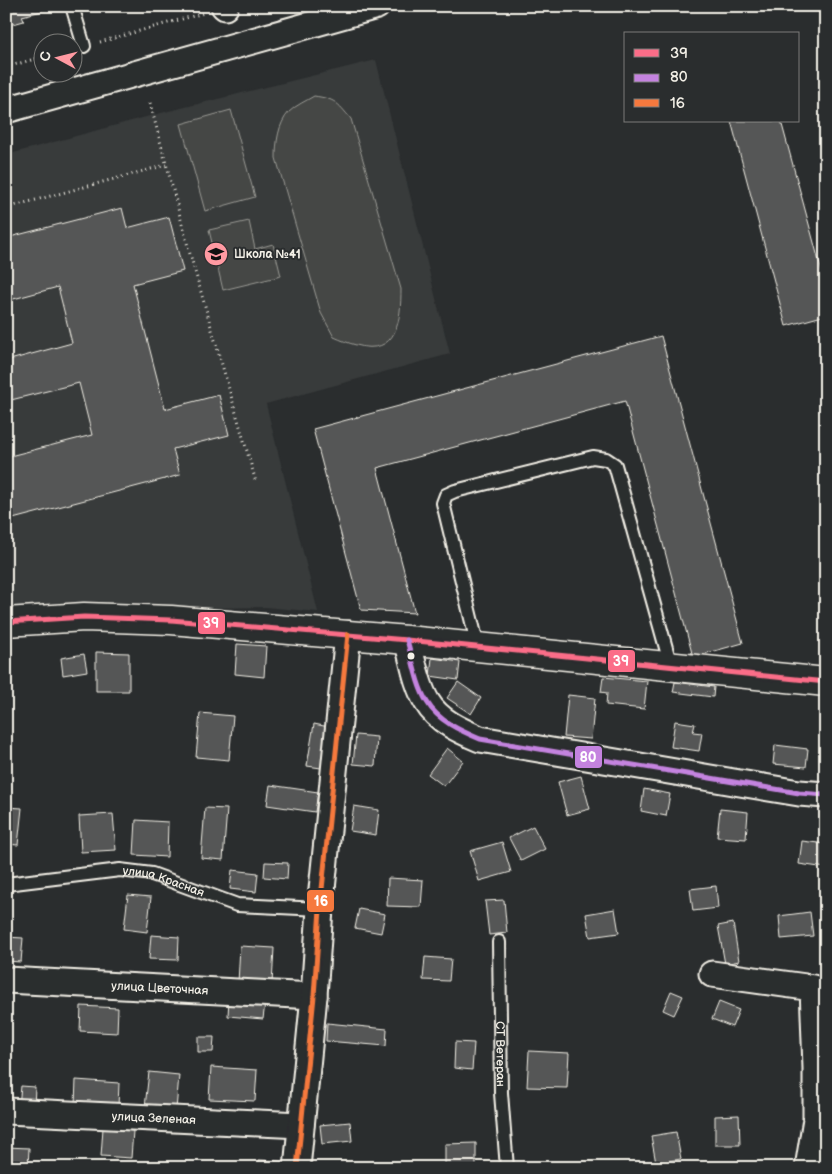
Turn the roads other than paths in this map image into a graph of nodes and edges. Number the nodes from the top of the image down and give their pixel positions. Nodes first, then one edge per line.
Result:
1 (72, 6) edge
2 (377, 6) edge
3 (84, 46) road end
4 (6, 110) edge
5 (6, 622) edge
6 (348, 634) junction
7 (407, 640) junction
8 (478, 647) junction
9 (671, 666) junction
10 (826, 682) edge
11 (826, 795) edge
12 (6, 884) edge
13 (320, 909) junction
14 (499, 942) dead end
15 (712, 974) dead end
16 (6, 980) edge
17 (314, 996) junction
18 (6, 1111) edge
19 (301, 1125) junction
20 (297, 1168) edge
21 (507, 1168) edge
22 (808, 1168) edge

1 - 3 lane
2 - 4 street
5 - 6 street
6 - 7 street
6 - 13 street
7 - 8 street
7 - 11 street
8 - 9 street
8 - 9 lane
9 - 10 street
12 - 13 lane, улица Красная
13 - 17 street
14 - 21 lane, СТ Ветеран
15 - 22 street
16 - 17 street, улица Цветочная
17 - 19 street
18 - 19 street, улица Зеленая
19 - 20 street

